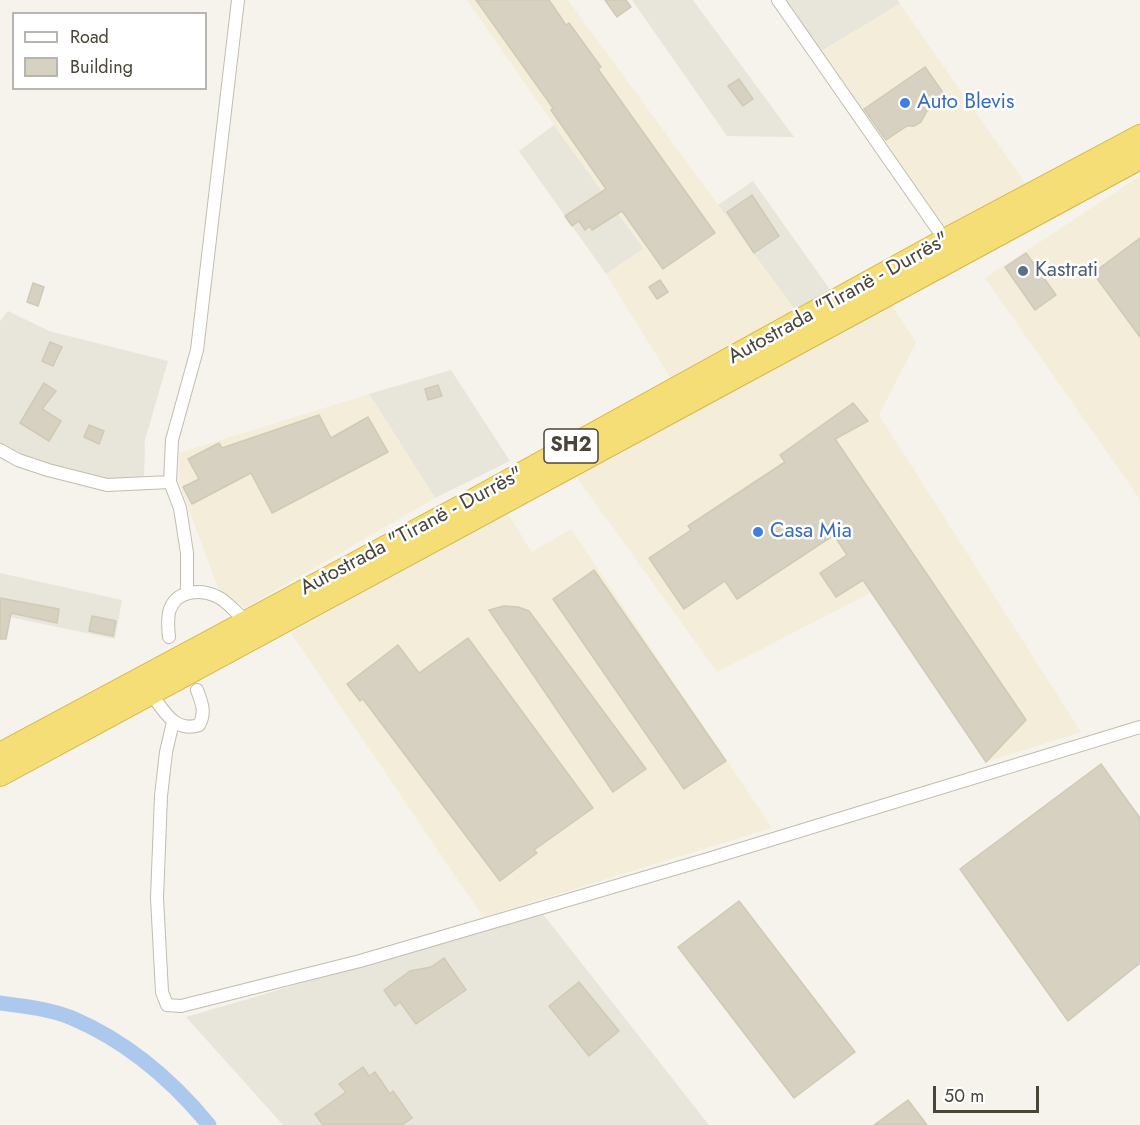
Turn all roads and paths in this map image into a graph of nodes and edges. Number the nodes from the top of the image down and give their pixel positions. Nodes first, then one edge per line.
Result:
1 (238, 0) edge
2 (778, 0) edge
3 (1140, 136) edge
4 (1140, 158) edge
5 (945, 240) junction
6 (0, 450) edge
7 (170, 482) junction
8 (187, 593) junction
9 (246, 621) junction
10 (169, 637) dead end
11 (197, 690) dead end
12 (152, 695) junction
13 (173, 722) junction
14 (1140, 727) edge
15 (0, 754) edge
16 (0, 775) edge

1 - 7 street
2 - 5 street
3 - 5 highway, Autostrada "Tiranë - Durrës" / SH2
4 - 12 highway, Autostrada "Tiranë - Durrës" / SH2
5 - 9 highway, Autostrada "Tiranë - Durrës" / SH2
6 - 7 street
7 - 8 street
8 - 9 street
8 - 10 street
9 - 15 highway, Autostrada "Tiranë - Durrës" / SH2
11 - 13 street
12 - 13 street
12 - 16 highway, Autostrada "Tiranë - Durrës" / SH2
13 - 14 street

